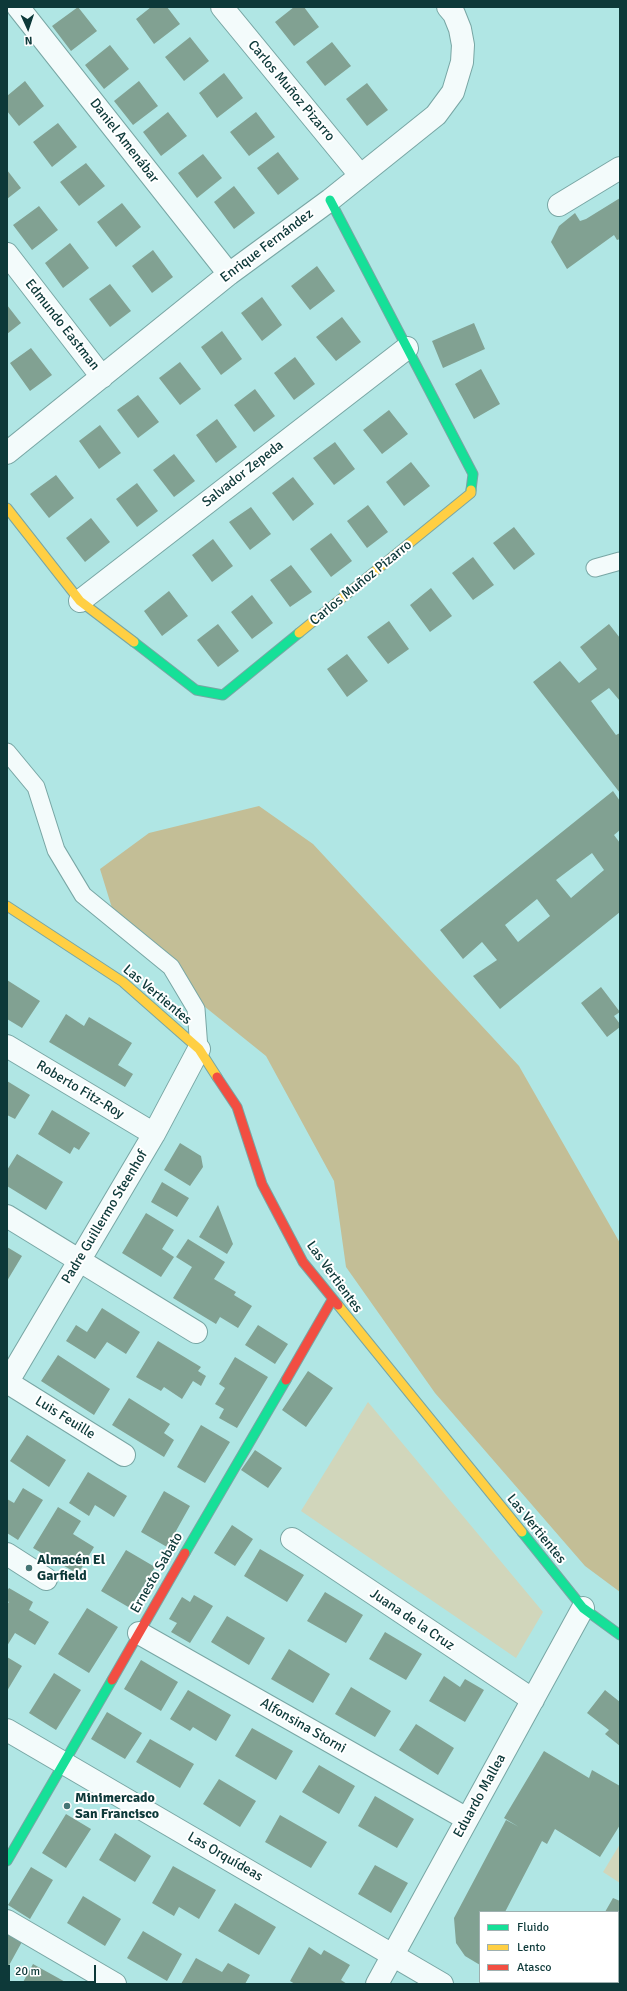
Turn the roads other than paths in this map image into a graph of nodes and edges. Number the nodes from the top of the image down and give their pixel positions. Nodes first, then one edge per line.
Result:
1 (18, 7) edge
2 (222, 7) edge
3 (448, 7) edge
4 (620, 168) edge
5 (360, 175) junction
6 (330, 200) junction
7 (559, 205) dead end
8 (7, 254) edge
9 (229, 274) junction
10 (406, 348) junction
11 (102, 377) junction
12 (7, 453) edge
13 (7, 508) edge
14 (620, 561) edge
15 (595, 568) dead end
16 (80, 601) junction
17 (7, 752) edge
18 (7, 906) edge
19 (7, 1046) edge
20 (198, 1049) junction
21 (154, 1134) junction
22 (7, 1216) edge
23 (80, 1259) junction
24 (332, 1300) junction
25 (196, 1332) dead end
26 (7, 1382) edge
27 (124, 1455) dead end
28 (292, 1539) dead end
29 (7, 1554) edge
30 (46, 1579) dead end
31 (583, 1608) junction
32 (139, 1633) junction
33 (620, 1635) edge
34 (532, 1700) junction
35 (7, 1730) edge
36 (64, 1763) junction
37 (467, 1819) junction
38 (7, 1861) edge
39 (7, 1921) edge
40 (393, 1955) junction
41 (115, 1984) edge
42 (377, 1984) edge
43 (442, 1984) edge

1 - 9 street, Daniel Amenábar
2 - 5 street, Carlos Muñoz Pizarro
3 - 5 street, Enrique Fernández
4 - 7 street
5 - 6 street, Enrique Fernández
6 - 9 street, Enrique Fernández
6 - 10 street, Carlos Muñoz Pizarro
8 - 11 street, Edmundo Eastman
9 - 11 street, Enrique Fernández
10 - 16 street, Salvador Zepeda
10 - 16 street, Carlos Muñoz Pizarro
11 - 12 street, Enrique Fernández
13 - 16 street, Carlos Muñoz Pizarro
14 - 15 lane
17 - 20 lane
18 - 20 street, Las Vertientes
19 - 21 street, Roberto Fitz-Roy
20 - 21 street, Padre Guillermo Steenhof
20 - 24 street, Las Vertientes
21 - 23 street, Padre Guillermo Steenhof
22 - 23 street
23 - 25 street
23 - 26 street, Padre Guillermo Steenhof
24 - 31 street, Las Vertientes
24 - 32 street, Ernesto Sabato
26 - 27 street, Luis Feuille
28 - 34 street, Juana de la Cruz
29 - 30 street
31 - 33 street, Las Vertientes
31 - 34 street, Eduardo Mallea
32 - 36 street, Ernesto Sabato
32 - 37 street, Alfonsina Storni
34 - 37 street, Eduardo Mallea
35 - 36 street, Las Orquídeas
36 - 38 street, Ernesto Sabato
36 - 40 street, Las Orquídeas
37 - 40 street, Eduardo Mallea
39 - 41 street
40 - 42 street, Eduardo Mallea
40 - 43 street, Las Orquídeas

